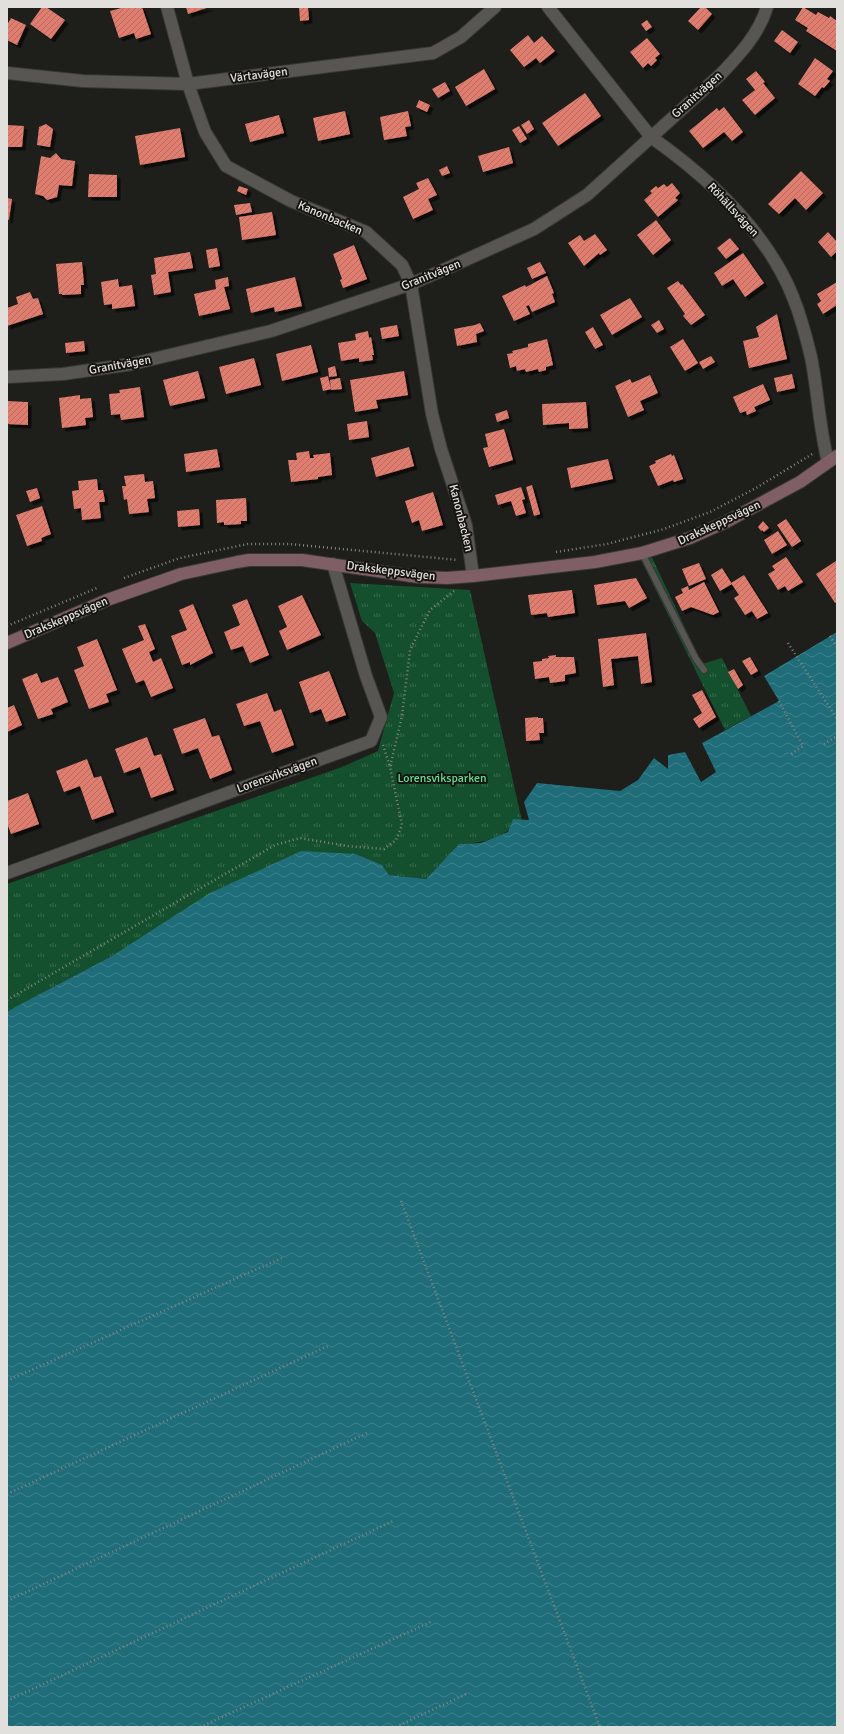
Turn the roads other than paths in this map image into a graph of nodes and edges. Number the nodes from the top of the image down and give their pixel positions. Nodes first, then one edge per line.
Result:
1 (167, 7) edge
2 (495, 7) edge
3 (548, 7) edge
4 (767, 7) edge
5 (7, 73) edge
6 (188, 84) junction
7 (650, 137) junction
8 (411, 284) junction
9 (7, 377) edge
10 (833, 459) edge
11 (642, 553) junction
12 (332, 564) junction
13 (473, 576) junction
14 (7, 643) edge
15 (704, 670) dead end
16 (7, 873) edge

1 - 6 street, Kanonbacken
2 - 6 street, Värtavägen
3 - 7 street, Röhällsvägen
4 - 7 street, Granitvägen
5 - 6 street, Värtavägen
6 - 8 street, Kanonbacken
7 - 8 street, Granitvägen
7 - 10 street, Röhällsvägen
8 - 9 street, Granitvägen
8 - 13 street, Kanonbacken
10 - 11 street, Drakskeppsvägen
11 - 13 street, Drakskeppsvägen
11 - 15 lane
12 - 13 street, Drakskeppsvägen
12 - 14 street, Drakskeppsvägen
12 - 16 street, Lorensviksvägen

